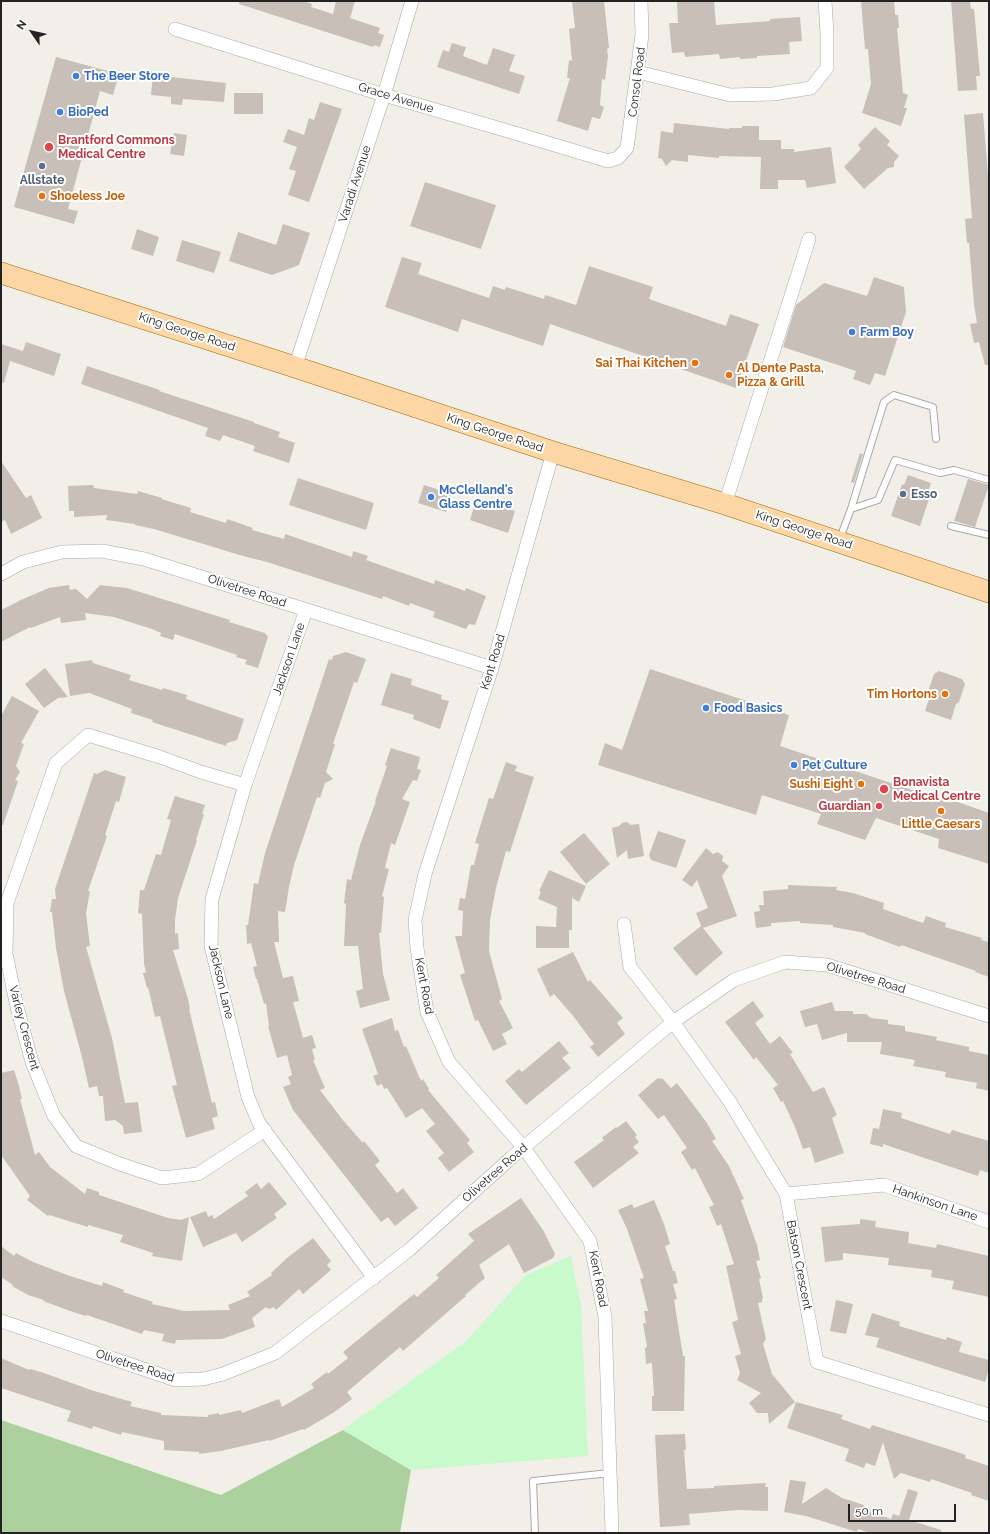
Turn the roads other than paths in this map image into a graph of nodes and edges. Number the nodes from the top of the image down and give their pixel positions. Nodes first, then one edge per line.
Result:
1 (412, 1) edge
2 (641, 1) edge
3 (825, 1) edge
4 (175, 29) dead end
5 (638, 72) junction
6 (384, 95) junction
7 (618, 158) joint
8 (809, 239) dead end
9 (1, 273) edge
10 (295, 367) junction
11 (936, 439) dead end
12 (553, 452) junction
13 (989, 480) edge
14 (725, 504) junction
15 (851, 509) junction
16 (951, 526) dead end
17 (989, 535) edge
18 (838, 542) junction
19 (1, 574) edge
20 (989, 592) edge
21 (306, 610) junction
22 (492, 668) junction
23 (245, 786) junction
24 (624, 924) dead end
25 (989, 1016) edge
26 (673, 1022) junction
27 (265, 1130) junction
28 (524, 1148) junction
29 (786, 1194) junction
30 (989, 1222) edge
31 (374, 1278) junction
32 (1, 1321) edge
33 (989, 1415) edge
34 (610, 1473) junction
35 (535, 1533) edge
36 (612, 1533) edge

1 - 6 street, Varadi Avenue
2 - 5 street, Consol Road
3 - 5 street
4 - 6 street, Grace Avenue
5 - 7 street, Consol Road
6 - 7 street, Grace Avenue
6 - 10 street, Varadi Avenue
8 - 14 street
9 - 10 main road, King George Road
10 - 12 main road, King George Road
11 - 15 lane
12 - 14 main road, King George Road
12 - 22 street, Kent Road
13 - 15 lane
14 - 18 main road, King George Road
15 - 18 lane
16 - 17 lane
18 - 20 main road, King George Road
19 - 21 street, Olivetree Road
21 - 22 street, Olivetree Road
21 - 23 street, Jackson Lane
22 - 28 street, Kent Road
23 - 27 street, Jackson Lane
23 - 27 street, Varley Crescent
24 - 26 street, Batson Crescent
25 - 26 street, Olivetree Road
26 - 28 street, Olivetree Road
26 - 29 street, Batson Crescent
27 - 31 street, Jackson Lane
28 - 31 street, Olivetree Road
28 - 34 street, Kent Road
29 - 30 street, Hankinson Lane
29 - 33 street, Batson Crescent
31 - 32 street, Olivetree Road
34 - 35 lane
34 - 36 street, Kent Road

